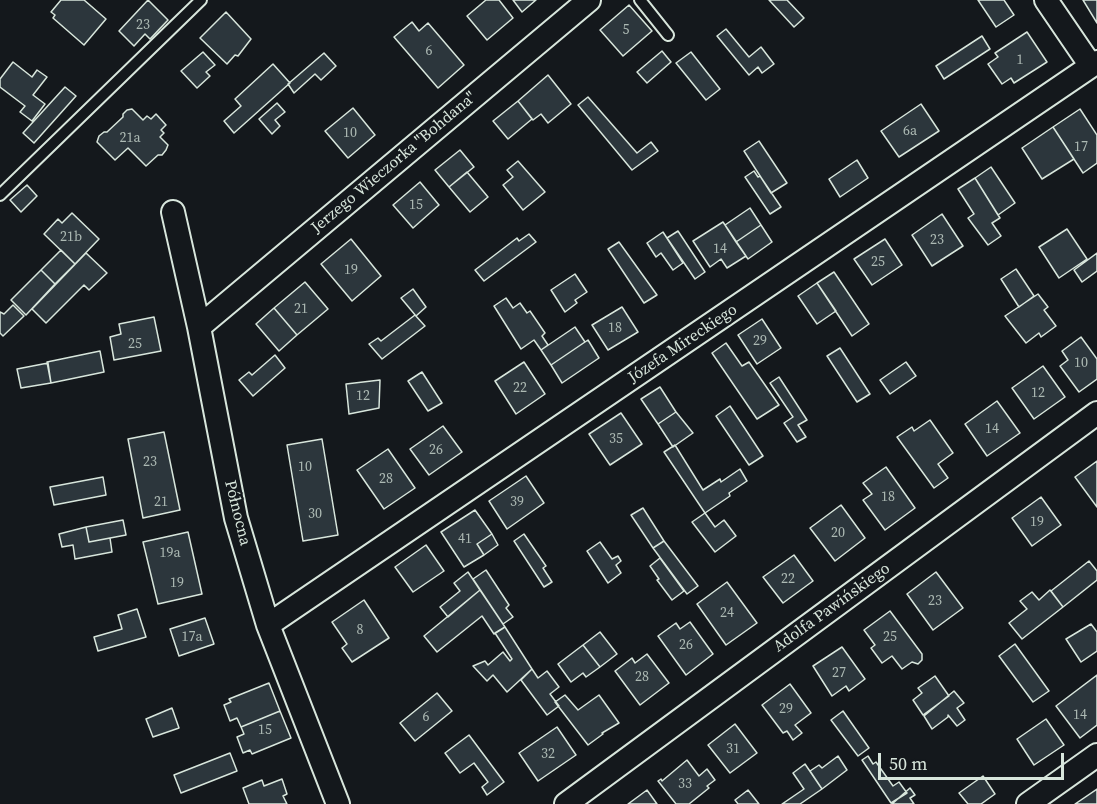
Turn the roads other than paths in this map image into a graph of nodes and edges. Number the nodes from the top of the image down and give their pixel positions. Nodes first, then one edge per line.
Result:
1 (201, 0) edge
2 (589, 0) edge
3 (640, 0) edge
4 (1046, 0) edge
5 (668, 35) dead end
6 (1094, 64) edge
7 (0, 195) edge
8 (173, 212) dead end
9 (199, 327) junction
10 (1097, 413) edge
11 (268, 625) junction
12 (1097, 755) edge
13 (338, 804) edge
14 (566, 804) edge
15 (1028, 804) edge

1 - 7 lane
2 - 9 street, Jerzego Wieczorka "Bohdana"
3 - 5 lane
4 - 6 street
6 - 11 street, Józefa Mireckiego
8 - 9 street, Północna
9 - 11 street, Północna
10 - 14 street, Adolfa Pawińskiego
11 - 13 street, Północna
12 - 15 street

